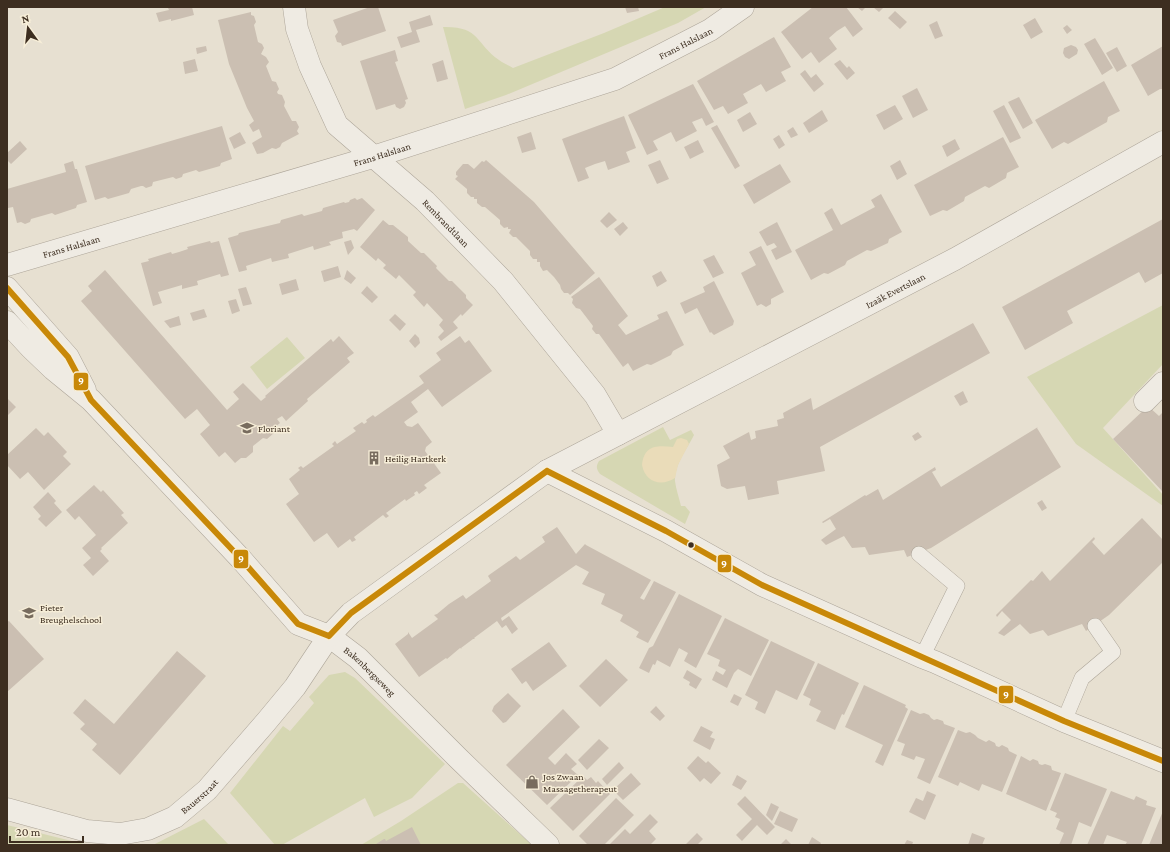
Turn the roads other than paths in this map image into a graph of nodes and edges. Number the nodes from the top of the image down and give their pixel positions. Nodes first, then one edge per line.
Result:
1 (294, 7) edge
2 (743, 7) edge
3 (1163, 142) edge
4 (373, 157) junction
5 (7, 265) edge
6 (7, 288) edge
7 (7, 322) edge
8 (1163, 383) edge
9 (91, 400) junction
10 (1145, 401) dead end
11 (618, 434) junction
12 (547, 470) junction
13 (919, 554) dead end
14 (1095, 626) dead end
15 (329, 636) junction
16 (922, 657) junction
17 (1064, 721) junction
18 (1163, 761) edge
19 (7, 809) edge
20 (548, 845) edge

1 - 4 street, Rembrandtlaan
2 - 4 street, Frans Halslaan
3 - 11 street, Izaäk Evertslaan
4 - 5 street, Frans Halslaan
4 - 11 street, Rembrandtlaan
6 - 9 street, Bakenbergseweg
7 - 9 street, Bakenbergseweg
8 - 10 street
9 - 15 street, Bakenbergseweg
11 - 12 street, Izaäk Evertslaan
12 - 15 street, Izaäk Evertslaan
12 - 16 street
13 - 16 lane
14 - 17 lane
15 - 19 street, Bauerstraat
15 - 20 street, Bakenbergseweg
16 - 17 street
17 - 18 street

